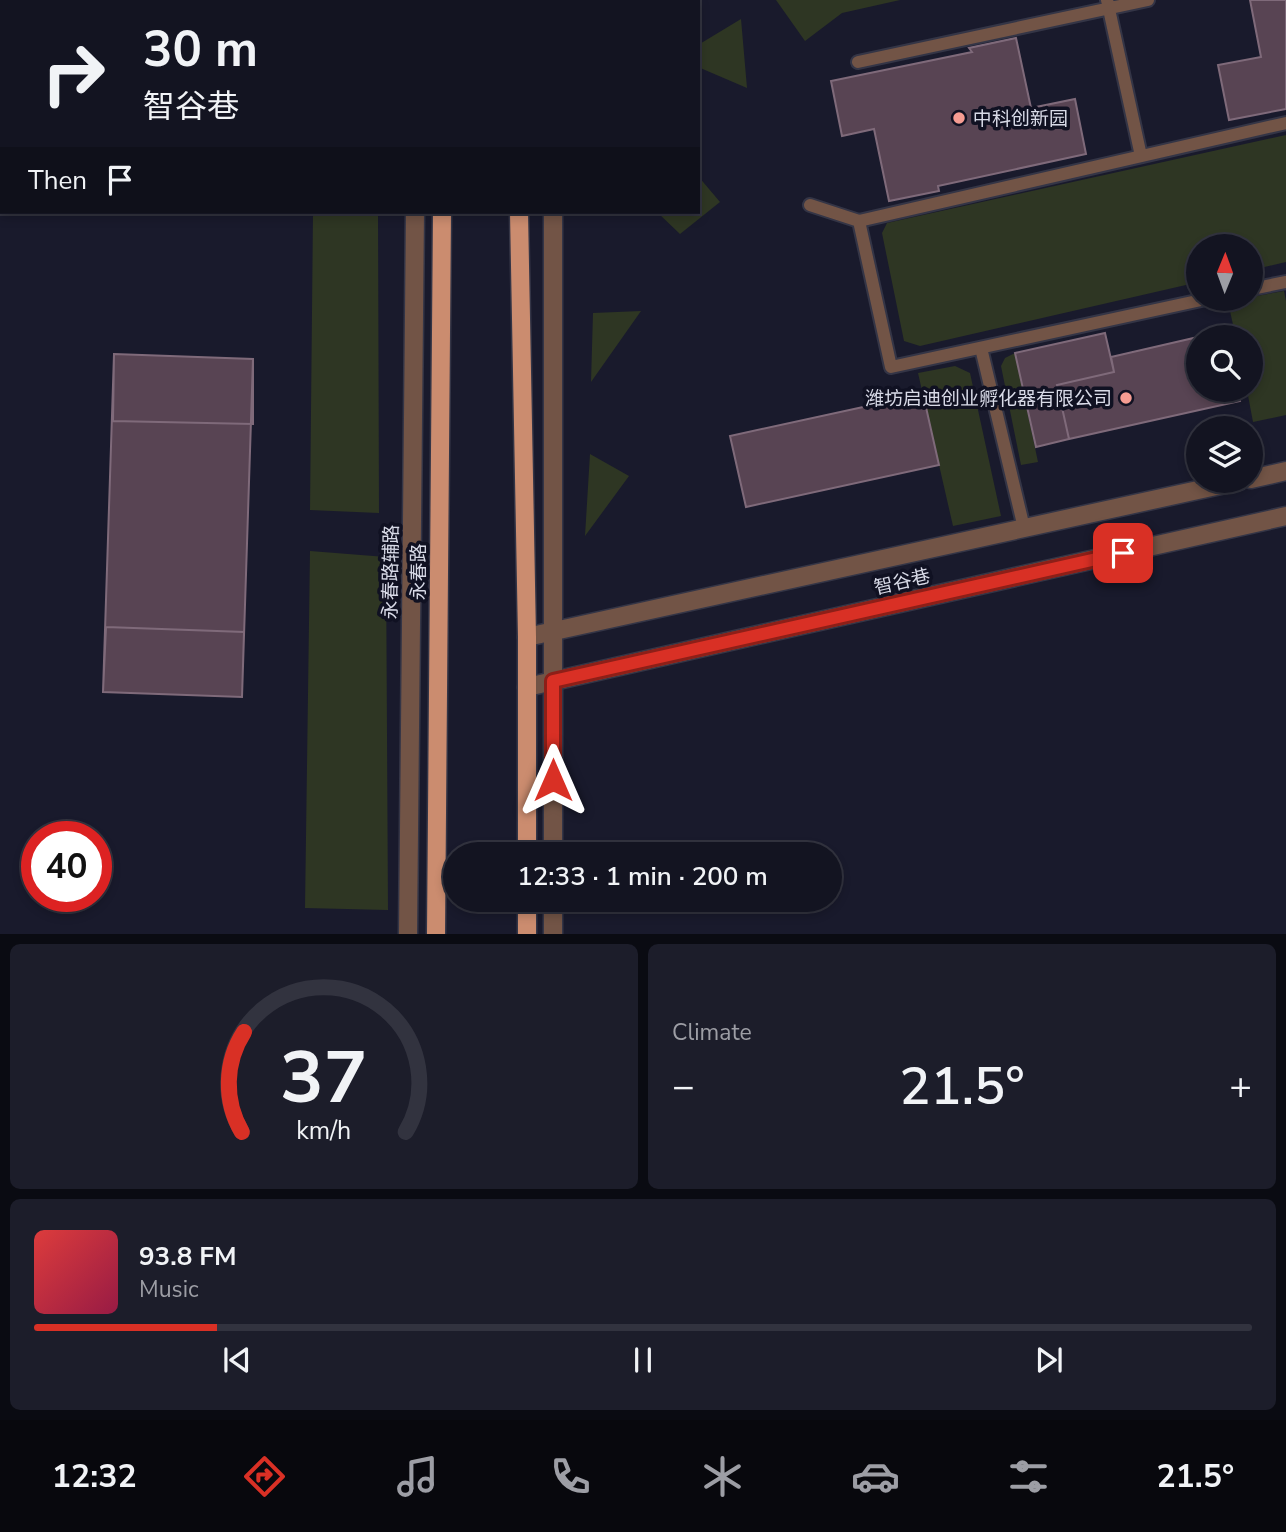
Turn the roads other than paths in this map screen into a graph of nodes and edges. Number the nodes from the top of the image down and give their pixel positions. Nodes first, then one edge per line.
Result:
1 (1148, 0) edge
2 (1108, 4) edge
3 (858, 62) dead end
4 (1286, 123) edge
5 (1141, 156) junction
6 (810, 205) dead end
7 (415, 214) edge
8 (442, 214) edge
9 (519, 214) edge
10 (553, 214) edge
11 (859, 221) junction
12 (1286, 282) edge
13 (1264, 286) edge
14 (1186, 303) edge
15 (981, 348) junction
16 (1286, 471) edge
17 (1263, 476) edge
18 (1186, 493) edge
19 (1286, 516) edge
20 (1024, 528) junction
21 (553, 631) junction
22 (527, 637) junction
23 (553, 681) junction
24 (527, 687) junction
25 (527, 842) edge
26 (553, 842) edge
27 (527, 912) edge
28 (553, 912) edge
29 (408, 933) edge
30 (436, 933) edge
31 (527, 933) edge
32 (553, 933) edge

1 - 2 lane
2 - 3 lane
2 - 5 lane
4 - 5 lane
5 - 11 lane
6 - 11 lane
7 - 29 street, 永春路辅路
8 - 30 main road, 永春路
9 - 22 main road
10 - 21 street
11 - 15 lane
12 - 13 lane
14 - 15 lane
15 - 20 lane
16 - 17 street
18 - 20 street, 智谷巷
19 - 23 street, 智谷巷
20 - 21 street, 智谷巷
21 - 22 street, 智谷巷
21 - 23 street
22 - 24 main road
23 - 24 street, 智谷巷
23 - 26 street
24 - 25 main road
27 - 31 main road
28 - 32 street

